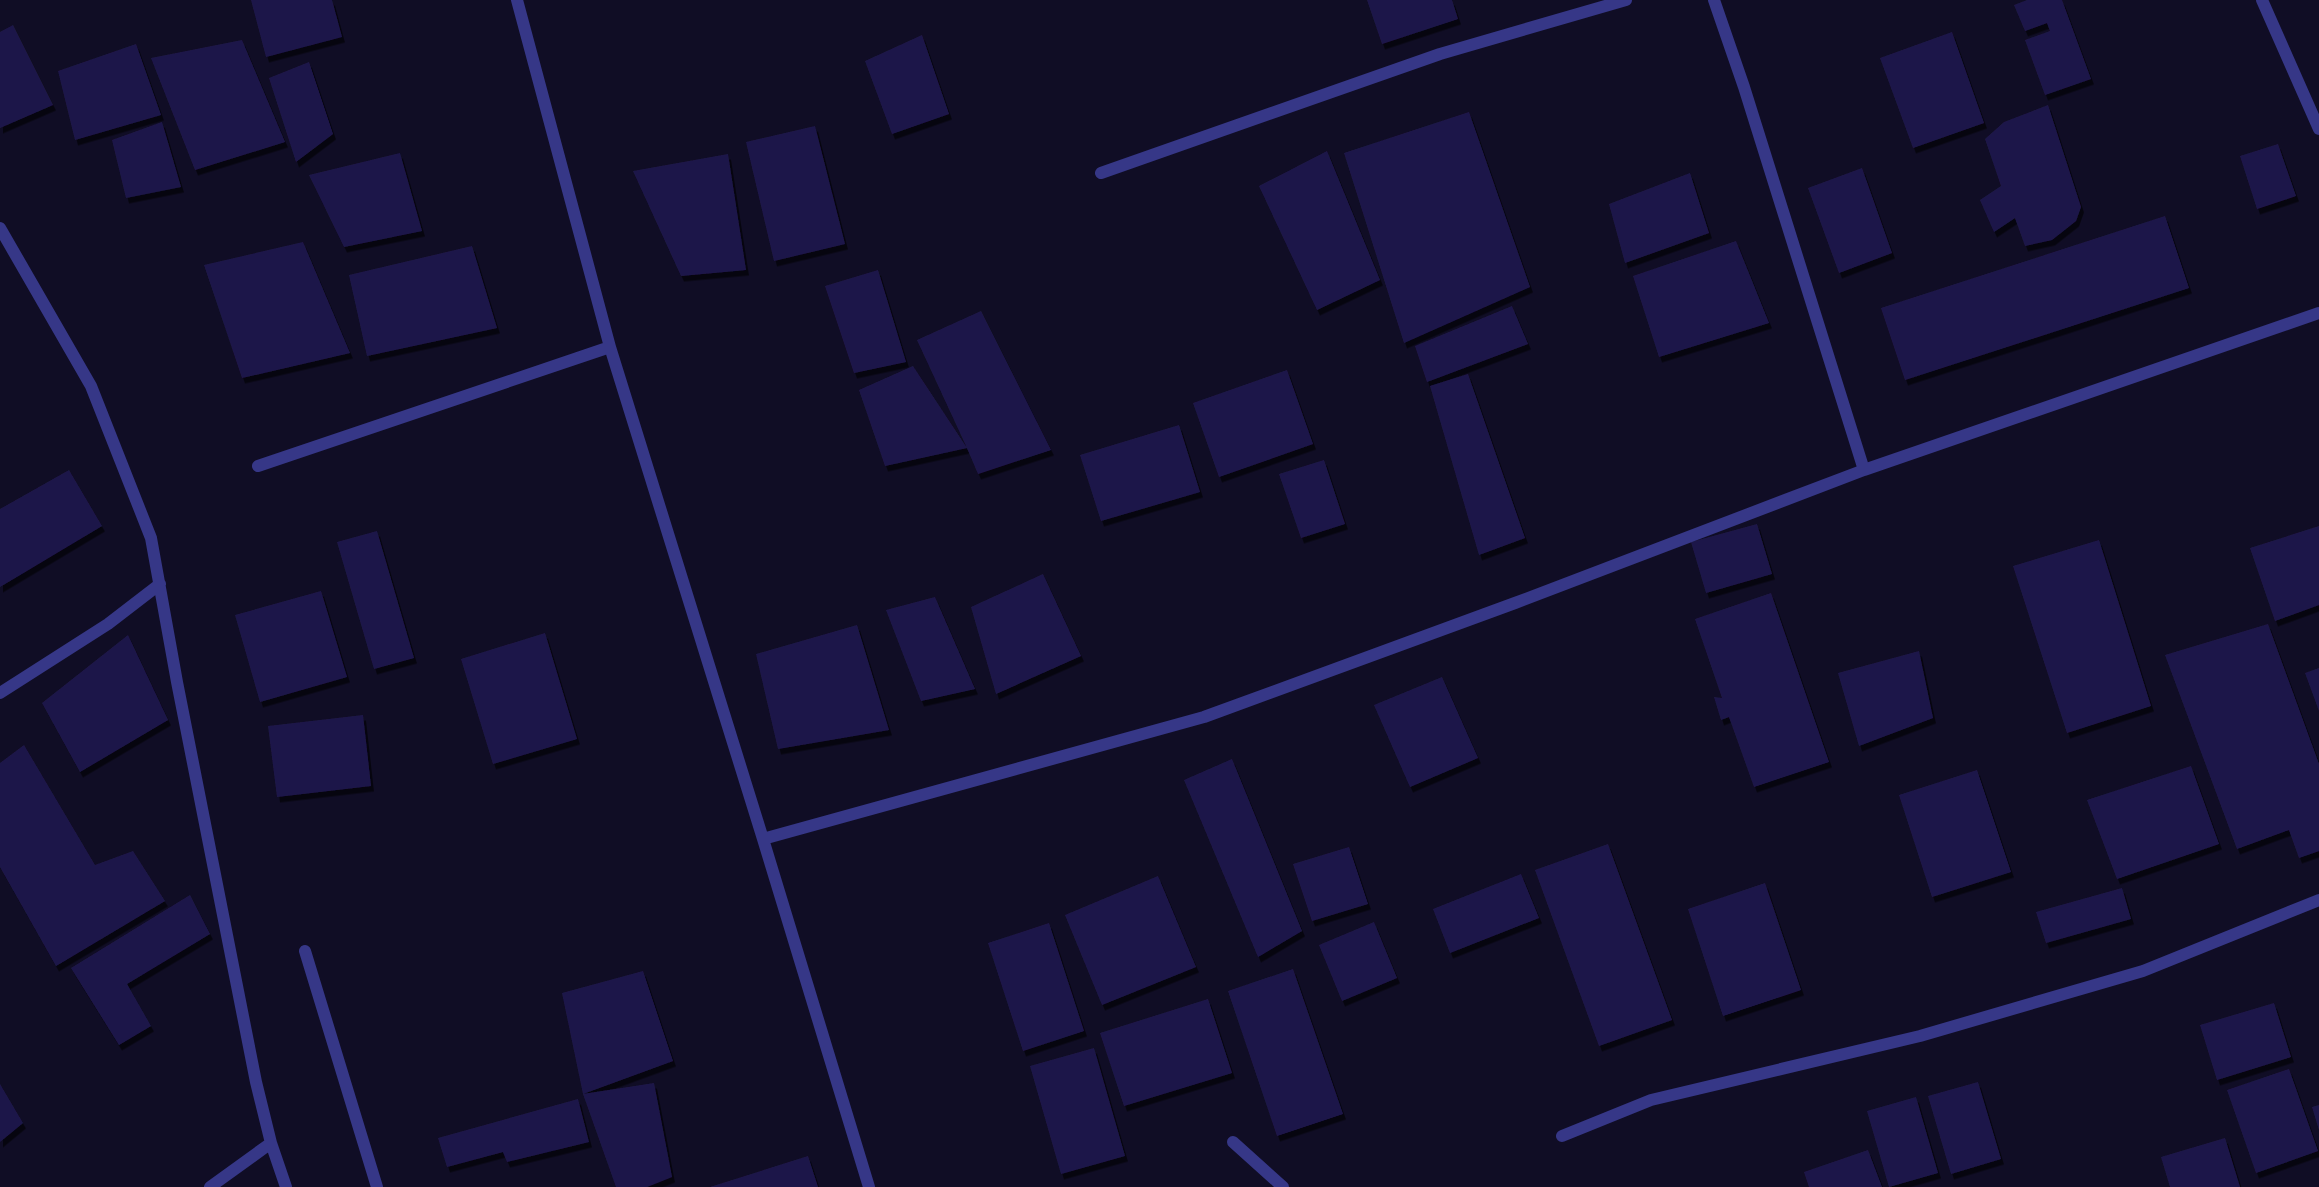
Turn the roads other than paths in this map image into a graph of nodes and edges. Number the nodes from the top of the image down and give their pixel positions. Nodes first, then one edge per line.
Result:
1 (518, 0) edge
2 (1626, 0) edge
3 (1714, 0) edge
4 (2262, 0) edge
5 (2319, 129) edge
6 (1101, 173) dead end
7 (0, 228) edge
8 (2319, 313) edge
9 (610, 347) junction
10 (258, 466) dead end
11 (1864, 470) junction
12 (160, 584) junction
13 (0, 693) edge
14 (764, 839) junction
15 (2319, 900) edge
16 (305, 951) dead end
17 (1562, 1136) dead end
18 (1233, 1142) dead end
19 (271, 1143) junction
20 (210, 1187) edge
21 (286, 1187) edge
22 (377, 1187) edge
23 (869, 1187) edge
24 (1283, 1187) edge

1 - 9 street
2 - 6 street
3 - 11 street
4 - 5 street
7 - 12 street
8 - 11 street
9 - 10 street
9 - 14 street
11 - 14 street
12 - 13 street
12 - 19 street
14 - 23 street
15 - 17 street
16 - 22 street
18 - 24 street
19 - 20 street
19 - 21 street

